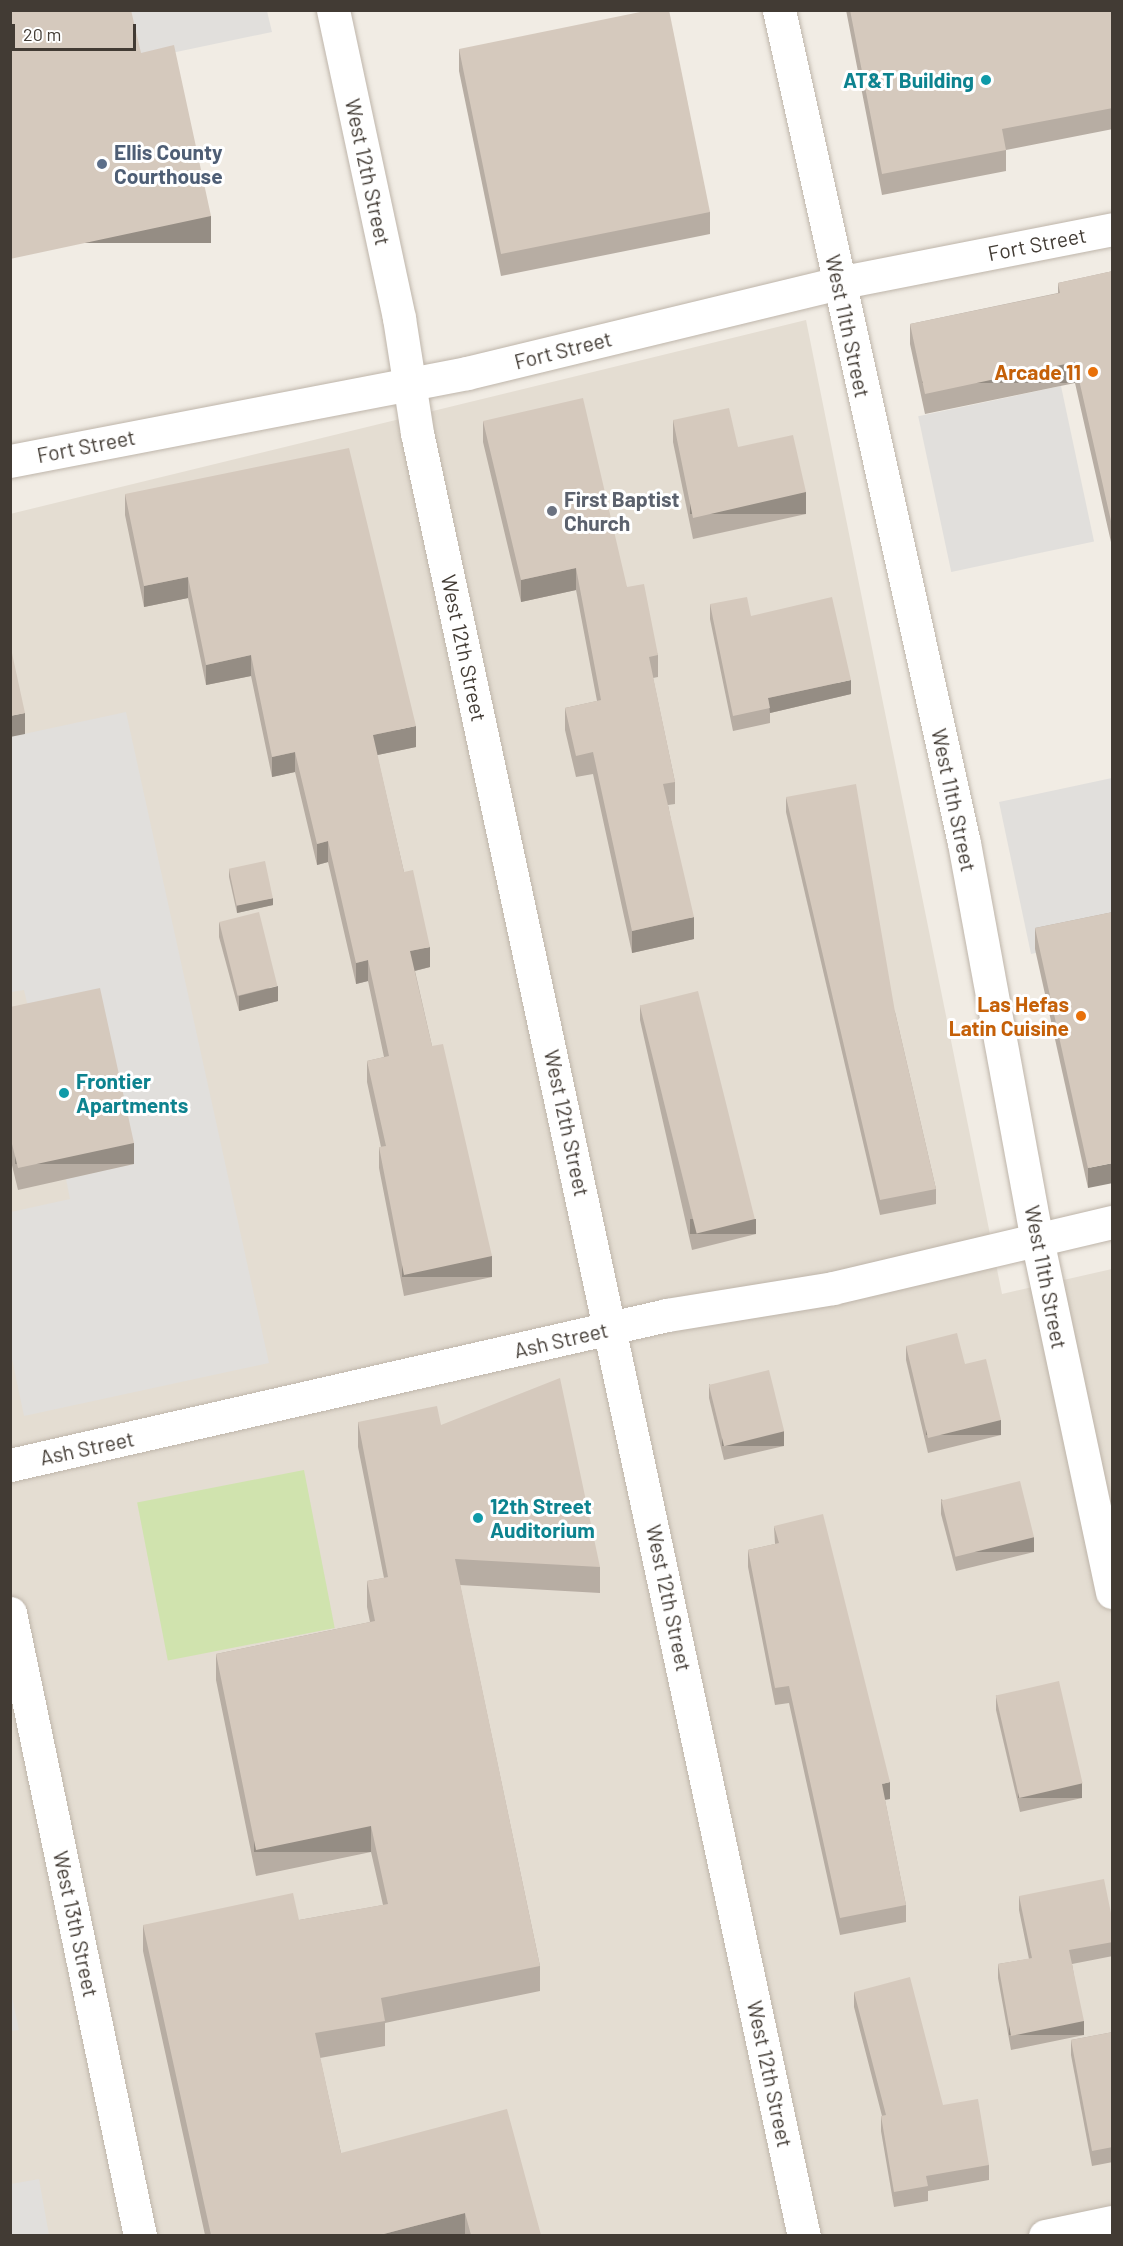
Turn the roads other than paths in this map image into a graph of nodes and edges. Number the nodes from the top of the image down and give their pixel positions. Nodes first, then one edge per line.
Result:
1 (333, 10) edge
2 (779, 10) edge
3 (1113, 229) edge
4 (838, 283) junction
5 (409, 384) junction
6 (10, 461) edge
7 (1113, 1222) edge
8 (1037, 1239) junction
9 (611, 1329) junction
10 (10, 1465) edge
11 (1113, 1592) edge
12 (10, 1612) edge
13 (1113, 2222) edge
14 (140, 2235) edge
15 (804, 2235) edge
16 (1045, 2235) edge

1 - 5 street, West 12th Street
2 - 4 street, West 11th Street
3 - 4 street, Fort Street
4 - 5 street, Fort Street
4 - 8 street, West 11th Street
5 - 6 street, Fort Street
5 - 9 street, West 12th Street
7 - 8 street, Ash Street
8 - 9 street, Ash Street
8 - 11 street, West 11th Street
9 - 10 street, Ash Street
9 - 15 street, West 12th Street
12 - 14 street, West 13th Street
13 - 16 street

